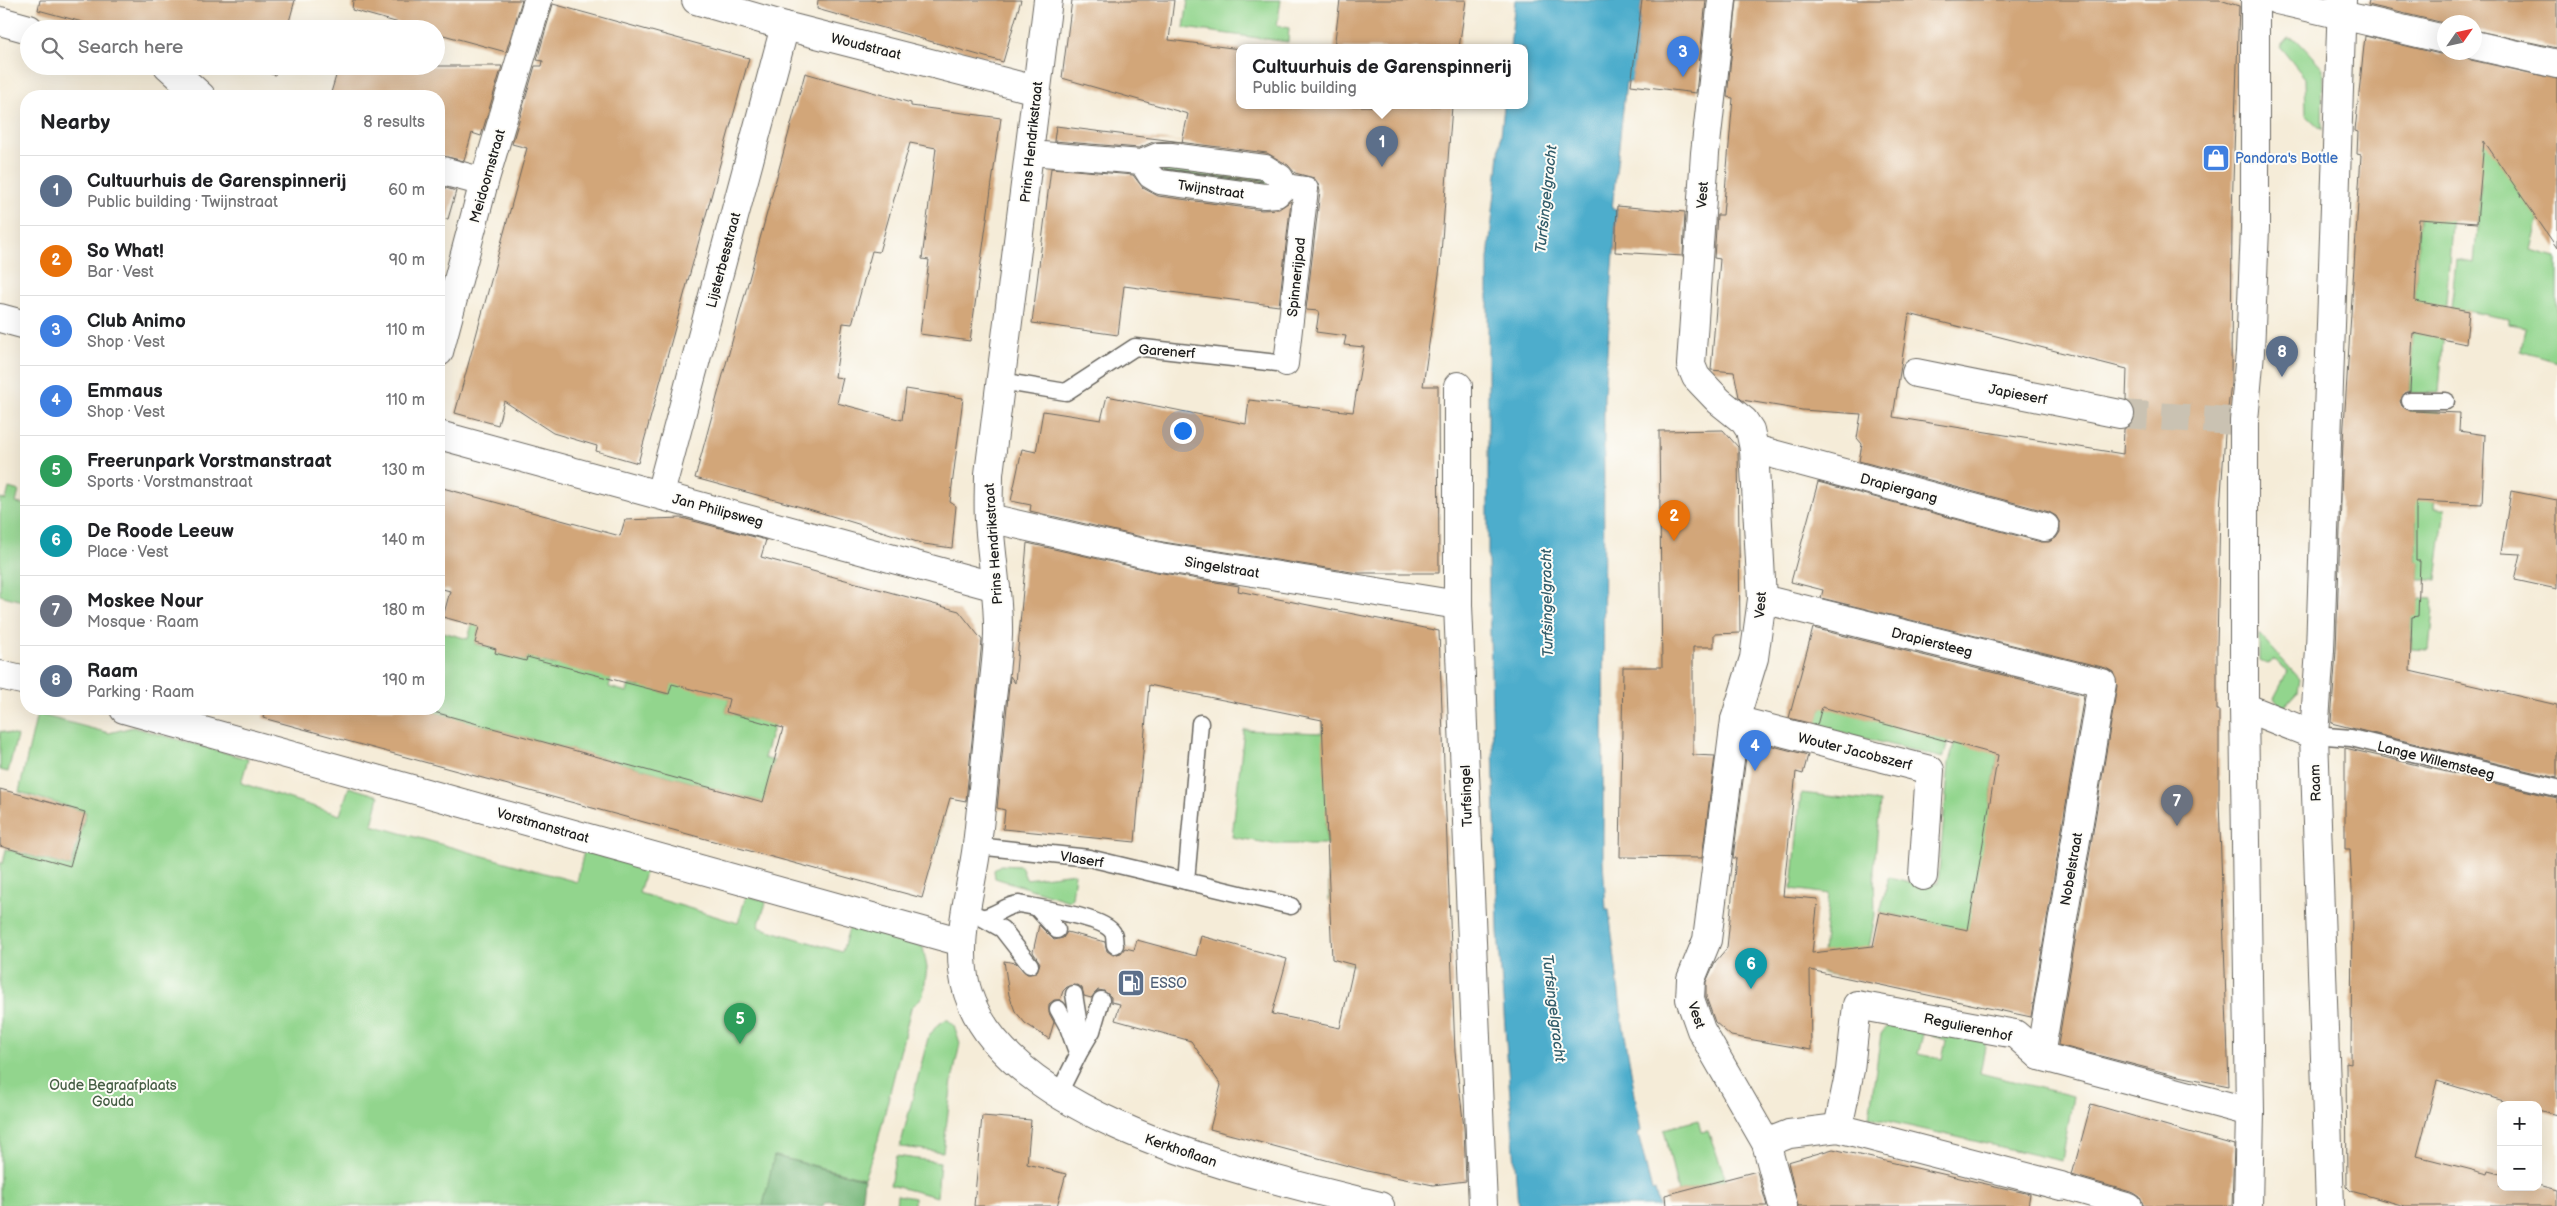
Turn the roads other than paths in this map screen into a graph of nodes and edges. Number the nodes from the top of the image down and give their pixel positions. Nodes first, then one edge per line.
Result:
1 (538, 0) edge
2 (696, 0) edge
3 (1048, 0) edge
4 (1722, 0) edge
5 (2255, 0) edge
6 (2277, 0) edge
7 (2342, 7) edge
8 (0, 22) edge
9 (785, 26) junction
10 (20, 27) edge
11 (2437, 37) edge
12 (2482, 47) edge
13 (2557, 64) edge
14 (178, 75) edge
15 (194, 90) edge
16 (1036, 90) junction
17 (1030, 154) junction
18 (445, 172) edge
19 (484, 182) junction
20 (1296, 188) joint
21 (0, 318) edge
22 (20, 323) edge
23 (445, 329) edge
24 (1286, 364) joint
25 (1916, 373) dead end
26 (1001, 381) junction
27 (1458, 386) dead end
28 (2446, 400) dead end
29 (2410, 401) dead end
30 (2120, 414) tunnel mouth
31 (445, 437) edge
32 (1754, 449) junction
33 (660, 494) junction
34 (989, 518) junction
35 (2045, 527) dead end
36 (996, 587) junction
37 (1762, 599) junction
38 (1458, 605) junction
39 (0, 675) edge
40 (20, 680) edge
41 (2102, 683) joint
42 (2244, 707) junction
43 (146, 715) edge
44 (1735, 720) junction
45 (1200, 723) dead end
46 (2314, 735) junction
47 (2557, 788) edge
48 (977, 846) junction
49 (1923, 876) dead end
50 (1186, 881) junction
51 (1292, 906) dead end
52 (1037, 908) junction
53 (976, 915) junction
54 (1057, 930) dead end
55 (962, 942) junction
56 (1115, 945) dead end
57 (1030, 965) dead end
58 (1074, 994) dead end
59 (1101, 1000) dead end
60 (1058, 1009) dead end
61 (1003, 1049) joint
62 (1078, 1055) junction
63 (2040, 1056) junction
64 (1060, 1093) junction
65 (2250, 1112) junction
66 (1838, 1128) junction
67 (1766, 1143) junction
68 (2061, 1186) joint
69 (1380, 1206) edge
70 (1484, 1206) edge
71 (1783, 1206) edge
72 (2130, 1206) edge
73 (2248, 1206) edge
74 (2330, 1206) edge

1 - 19 street, Meidoornstraat
2 - 9 street, Woudstraat
3 - 16 street, Prins Hendrikstraat
4 - 32 street, Vest
5 - 42 street
6 - 7 street
7 - 11 street
7 - 46 street, Raam
8 - 10 street
9 - 16 street, Woudstraat
9 - 33 street, Lijsterbesstraat
12 - 13 street
14 - 15 street
16 - 17 street, Prins Hendrikstraat
17 - 20 street, Twijnstraat
17 - 26 street, Prins Hendrikstraat
18 - 19 street
19 - 23 street, Meidoornstraat
20 - 24 street, Spinnerijpad
21 - 22 street
24 - 26 lane, Garenerf
25 - 30 street, Japieserf
26 - 34 street, Prins Hendrikstraat
27 - 38 street, Turfsingel
28 - 29 lane
31 - 33 street, Jan Philipsweg
32 - 35 street, Drapiergang
32 - 37 street, Vest
33 - 36 street, Jan Philipsweg
34 - 36 street, Prins Hendrikstraat
34 - 38 street, Singelstraat
36 - 48 street, Prins Hendrikstraat
37 - 41 street, Drapiersteeg
37 - 44 street, Vest
38 - 70 street, Turfsingel
39 - 40 street
41 - 63 street, Nobelstraat
42 - 46 street
42 - 65 street
43 - 55 street, Vorstmanstraat
44 - 49 street, Wouter Jacobszerf
44 - 67 street, Vest
45 - 50 lane
46 - 47 lane, Lange Willemsteeg
46 - 74 street, Raam
48 - 50 lane, Vlaserf
48 - 53 street, Prins Hendrikstraat
50 - 51 lane, Vlaserf
52 - 53 lane
52 - 54 lane
52 - 56 lane
53 - 55 street, Prins Hendrikstraat
53 - 57 lane
55 - 61 street, Prins Hendrikstraat
58 - 62 lane
59 - 62 lane
60 - 62 lane
61 - 64 street, Kerkhoflaan
62 - 64 lane
63 - 65 street, Regulierenhof
63 - 66 street, Regulierenhof
64 - 69 street, Kerkhoflaan
65 - 73 street
66 - 67 street
66 - 68 street
67 - 71 street, Vest
68 - 72 street

